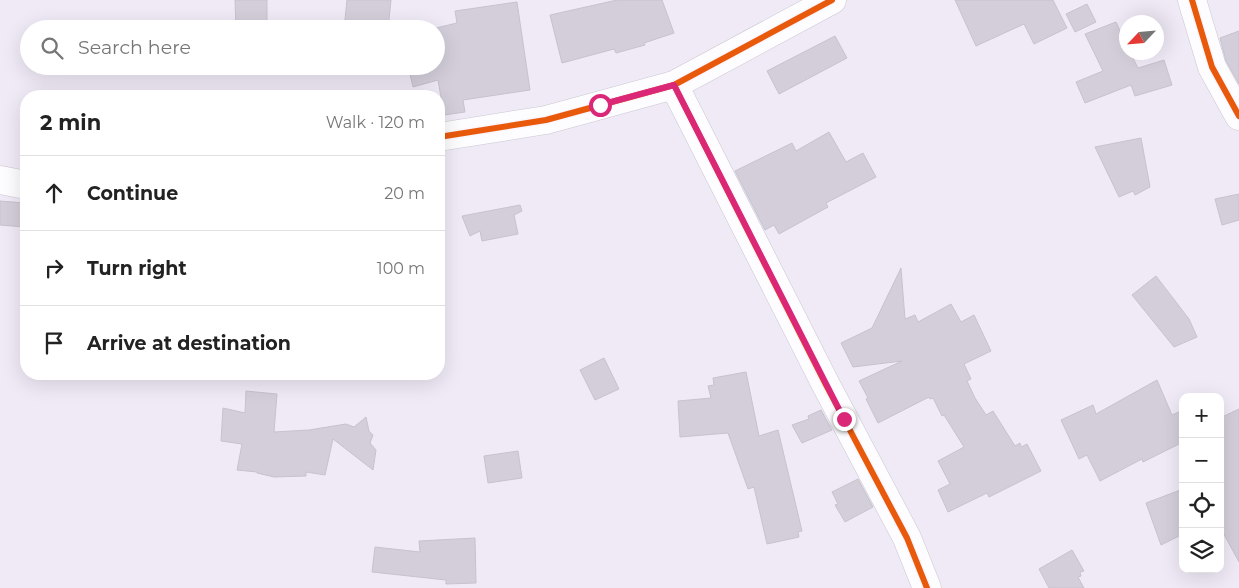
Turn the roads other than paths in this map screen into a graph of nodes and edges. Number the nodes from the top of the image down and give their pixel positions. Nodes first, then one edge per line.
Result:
1 (832, 0) edge
2 (1192, 0) edge
3 (674, 85) junction
4 (1239, 116) edge
5 (445, 136) edge
6 (0, 180) edge
7 (20, 184) edge
8 (927, 588) edge

1 - 3 street
2 - 4 street
3 - 5 street
3 - 8 street
6 - 7 street

